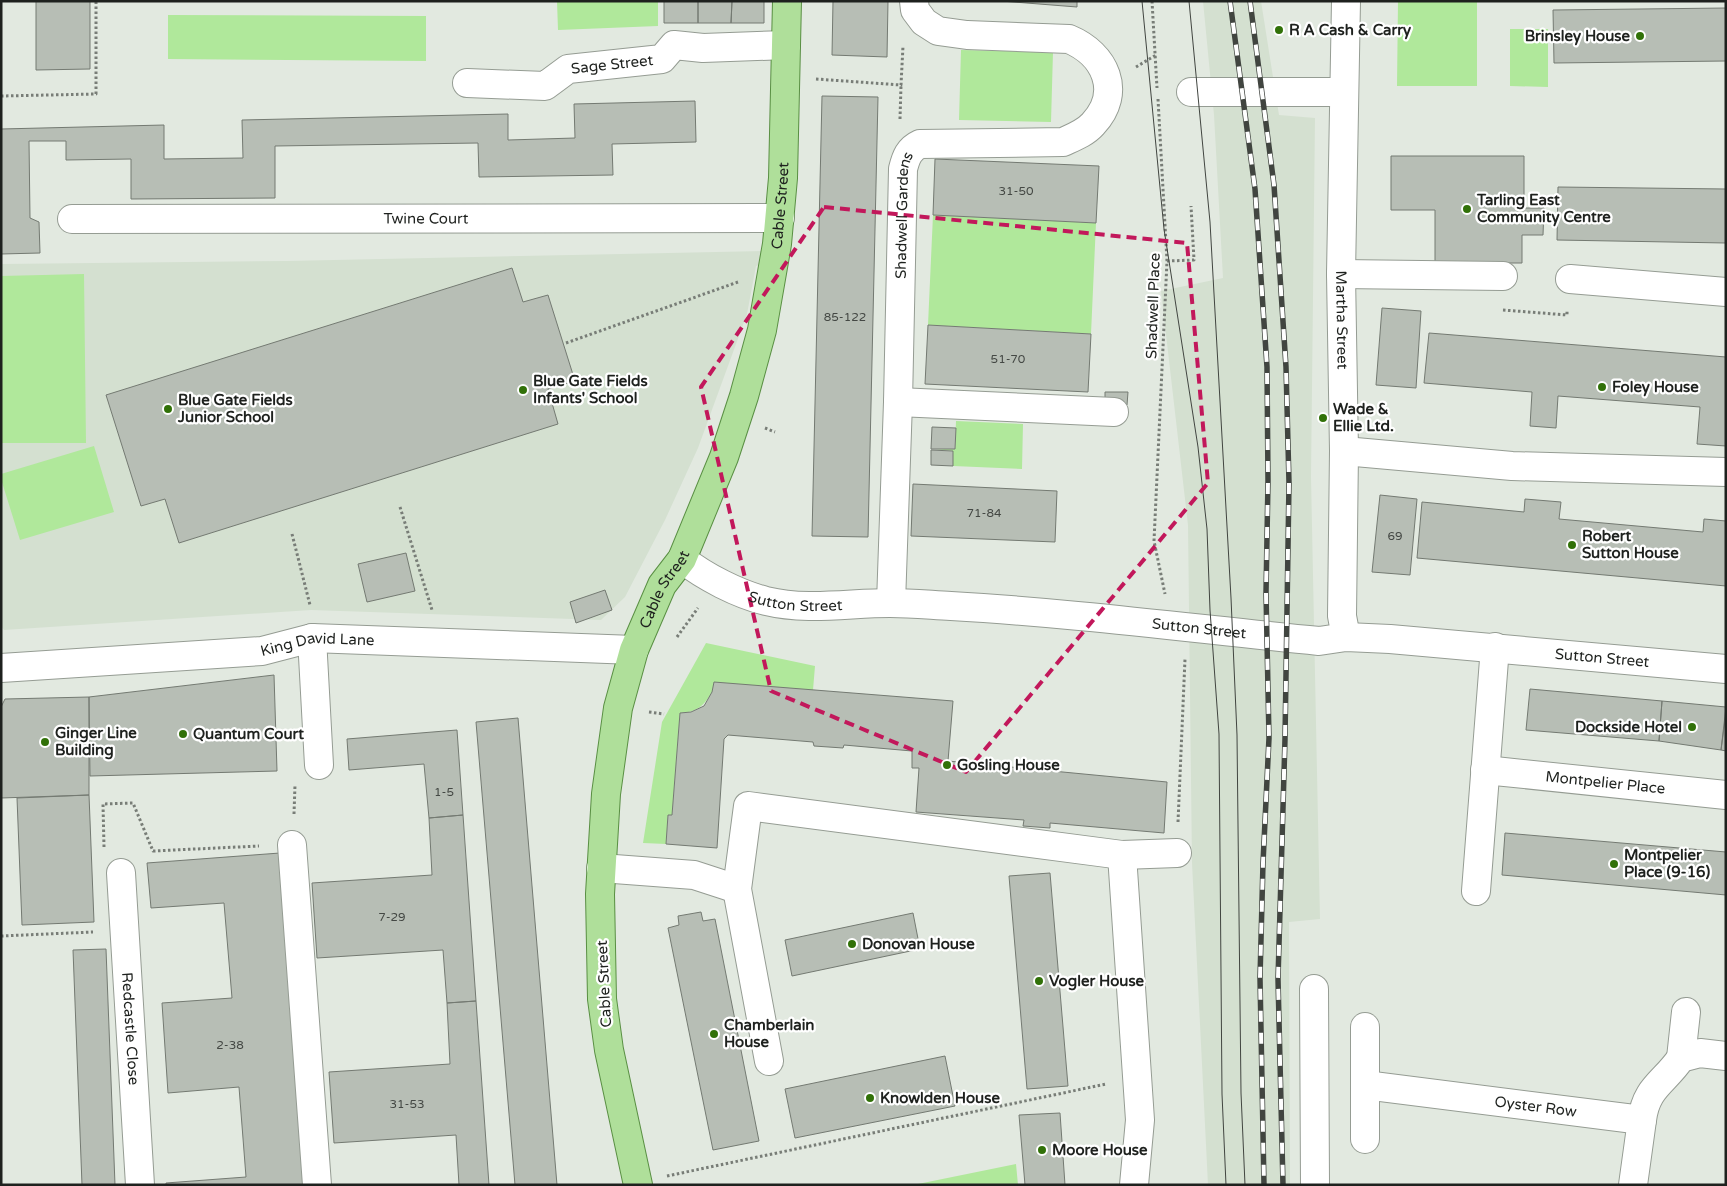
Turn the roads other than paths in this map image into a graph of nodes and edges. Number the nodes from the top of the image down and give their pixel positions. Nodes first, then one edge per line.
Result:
1 (787, 1) edge
2 (1346, 1) edge
3 (914, 6) edge
4 (786, 45) junction
5 (467, 83) dead end
6 (1191, 92) dead end
7 (1344, 92) junction
8 (780, 218) junction
9 (72, 219) dead end
10 (1340, 274) junction
11 (1503, 276) dead end
12 (1570, 279) dead end
13 (1726, 292) edge
14 (898, 402) junction
15 (1114, 412) dead end
16 (1344, 451) junction
17 (1726, 472) edge
18 (682, 559) junction
19 (891, 603) junction
20 (312, 638) junction
21 (1346, 638) junction
22 (1495, 647) junction
23 (634, 650) junction
24 (1, 668) edge
25 (1726, 669) edge
26 (307, 770) road end
27 (1485, 770) junction
28 (1726, 795) edge
29 (292, 845) road end
30 (1177, 853) road end
31 (1122, 856) junction
32 (112, 863) road end
33 (601, 868) junction
34 (737, 889) junction
35 (1476, 891) dead end
36 (1314, 989) dead end
37 (1686, 1012) dead end
38 (1365, 1027) dead end
39 (1726, 1056) edge
40 (1681, 1058) junction
41 (769, 1061) dead end
42 (1365, 1085) junction
43 (1642, 1120) junction
44 (1365, 1139) dead end
45 (140, 1185) edge
46 (317, 1185) edge
47 (638, 1185) edge
48 (1134, 1185) edge
49 (1315, 1185) edge
50 (1633, 1185) edge

1 - 4 main road, Cable Street
2 - 7 street, Martha Street
3 - 14 street, Shadwell Gardens
4 - 5 street, Sage Street
4 - 8 main road, Cable Street
6 - 7 street
7 - 10 street, Martha Street
8 - 9 street, Twine Court
8 - 18 main road, Cable Street
10 - 11 street
10 - 16 street, Martha Street
12 - 13 street
14 - 15 street
14 - 19 street, Shadwell Gardens
16 - 17 street
16 - 21 street, Martha Street
18 - 19 street, Sutton Street
18 - 23 main road, Cable Street
19 - 21 street, Sutton Street
20 - 23 street, King David Lane
20 - 24 street, King David Lane
20 - 26 street
21 - 22 street, Sutton Street
22 - 25 street, Sutton Street
22 - 27 street
23 - 33 main road, Cable Street
27 - 28 street, Montpelier Place
27 - 35 street
29 - 46 street
30 - 31 street
31 - 34 street
31 - 48 street
32 - 45 street, Redcastle Close
33 - 34 street
33 - 47 main road, Cable Street
34 - 41 street
36 - 49 street
37 - 40 street
38 - 42 street
39 - 40 street
40 - 43 street
42 - 43 street, Oyster Row
42 - 44 street
43 - 50 street

